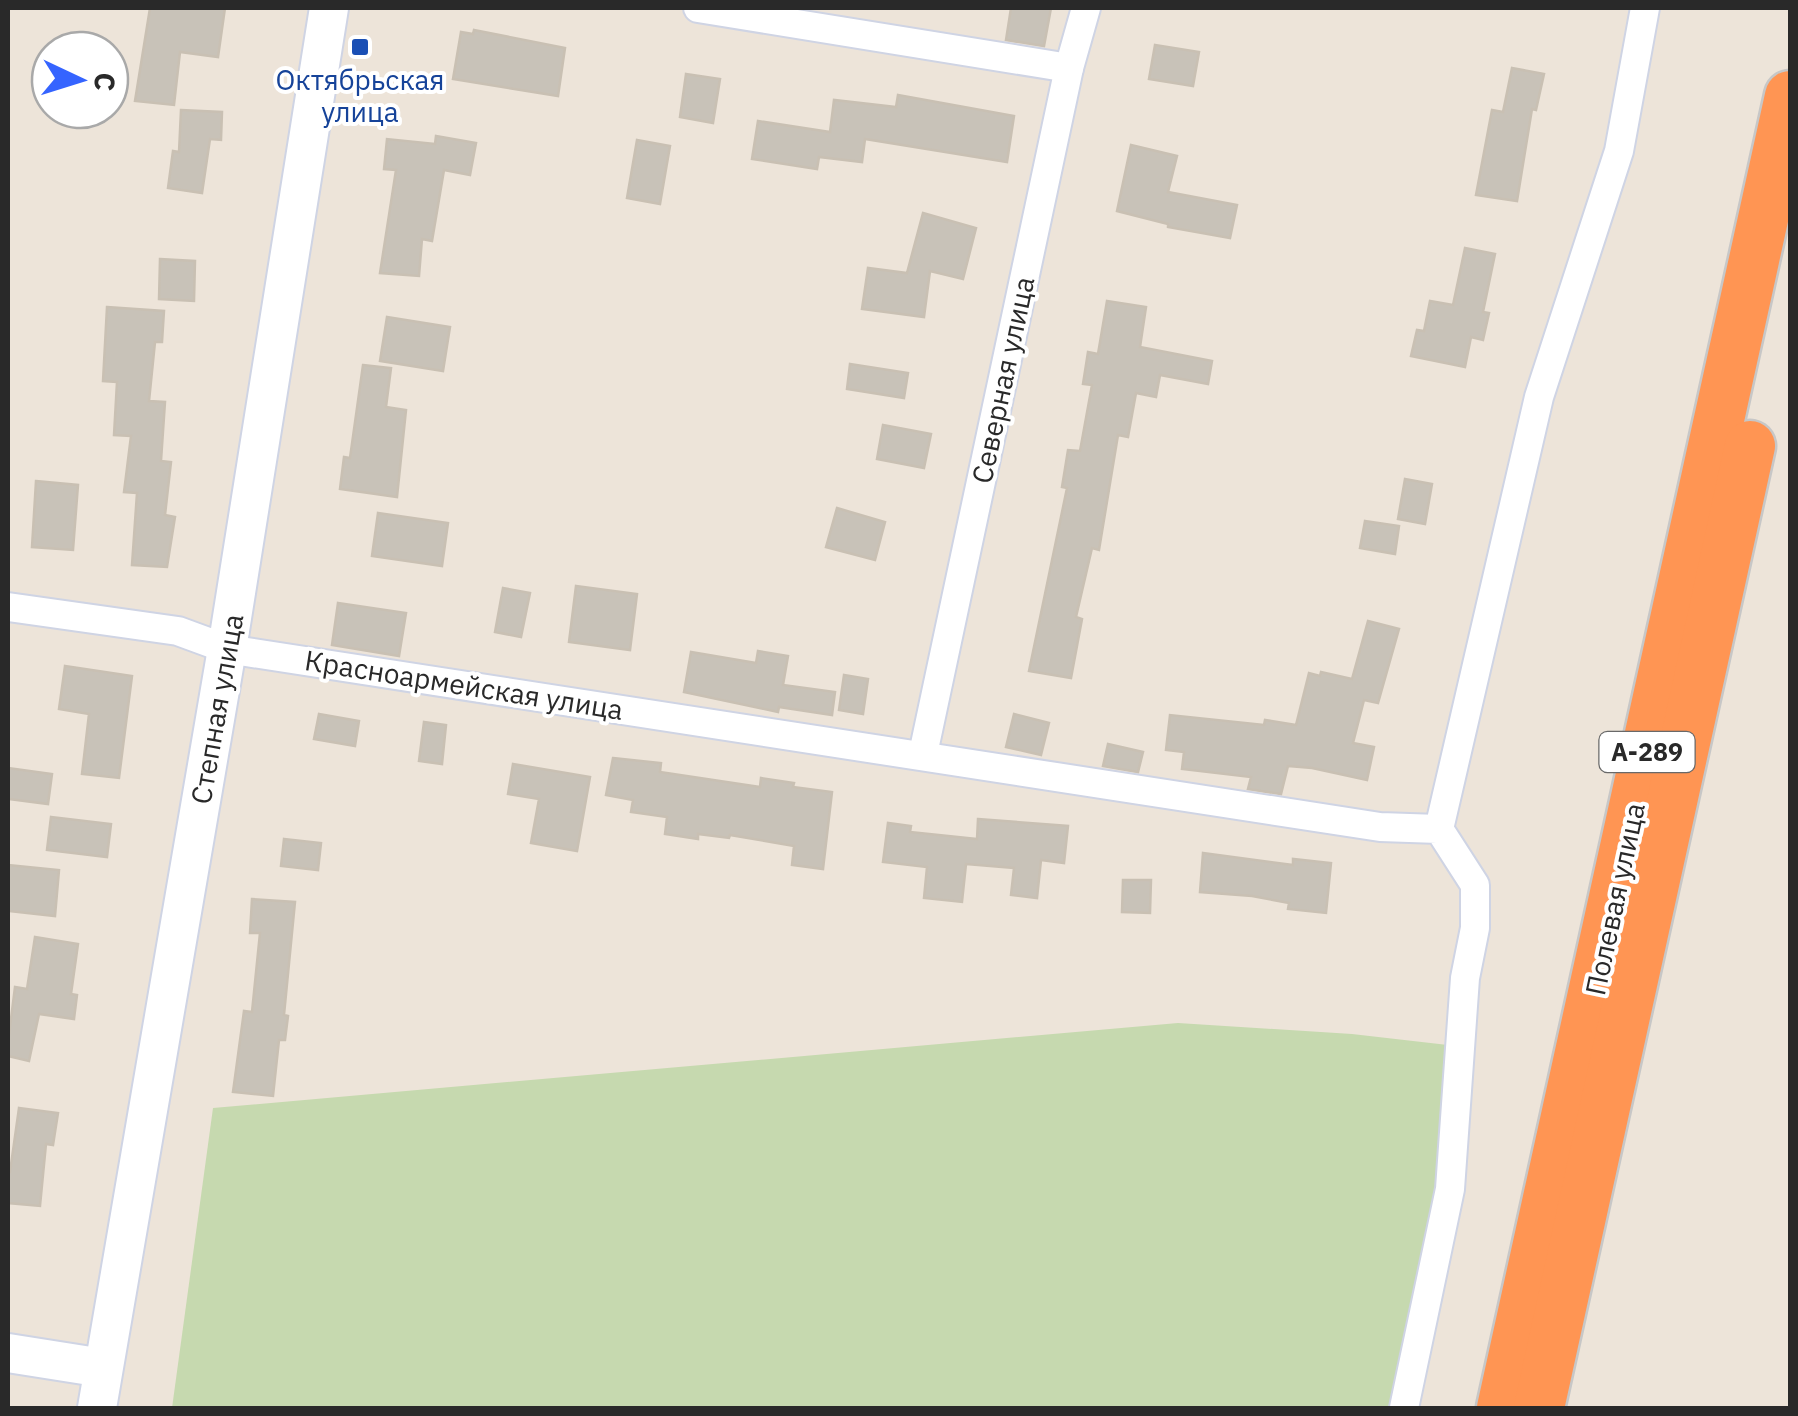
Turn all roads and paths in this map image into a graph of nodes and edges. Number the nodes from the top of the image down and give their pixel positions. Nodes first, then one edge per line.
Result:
1 (329, 8) edge
2 (698, 8) edge
3 (1086, 8) edge
4 (1645, 8) edge
5 (1069, 68) junction
6 (1790, 96) edge
7 (1790, 257) edge
8 (8, 607) edge
9 (227, 649) junction
10 (923, 754) junction
11 (1439, 829) junction
12 (8, 1353) edge
13 (103, 1368) junction
14 (97, 1408) edge
15 (1404, 1408) edge
16 (1502, 1408) edge
17 (1540, 1408) edge

1 - 9 main road, Степная улица
2 - 5 street
3 - 5 street, Северная улица
4 - 11 street
5 - 10 street, Северная улица
6 - 16 highway, Полевая улица / А-289
7 - 17 highway, Полевая улица / А-289
8 - 9 street, Красноармейская улица
9 - 10 street, Красноармейская улица
9 - 13 main road, Степная улица
10 - 11 street, Красноармейская улица
11 - 15 street
12 - 13 main road
13 - 14 main road, Степная улица

